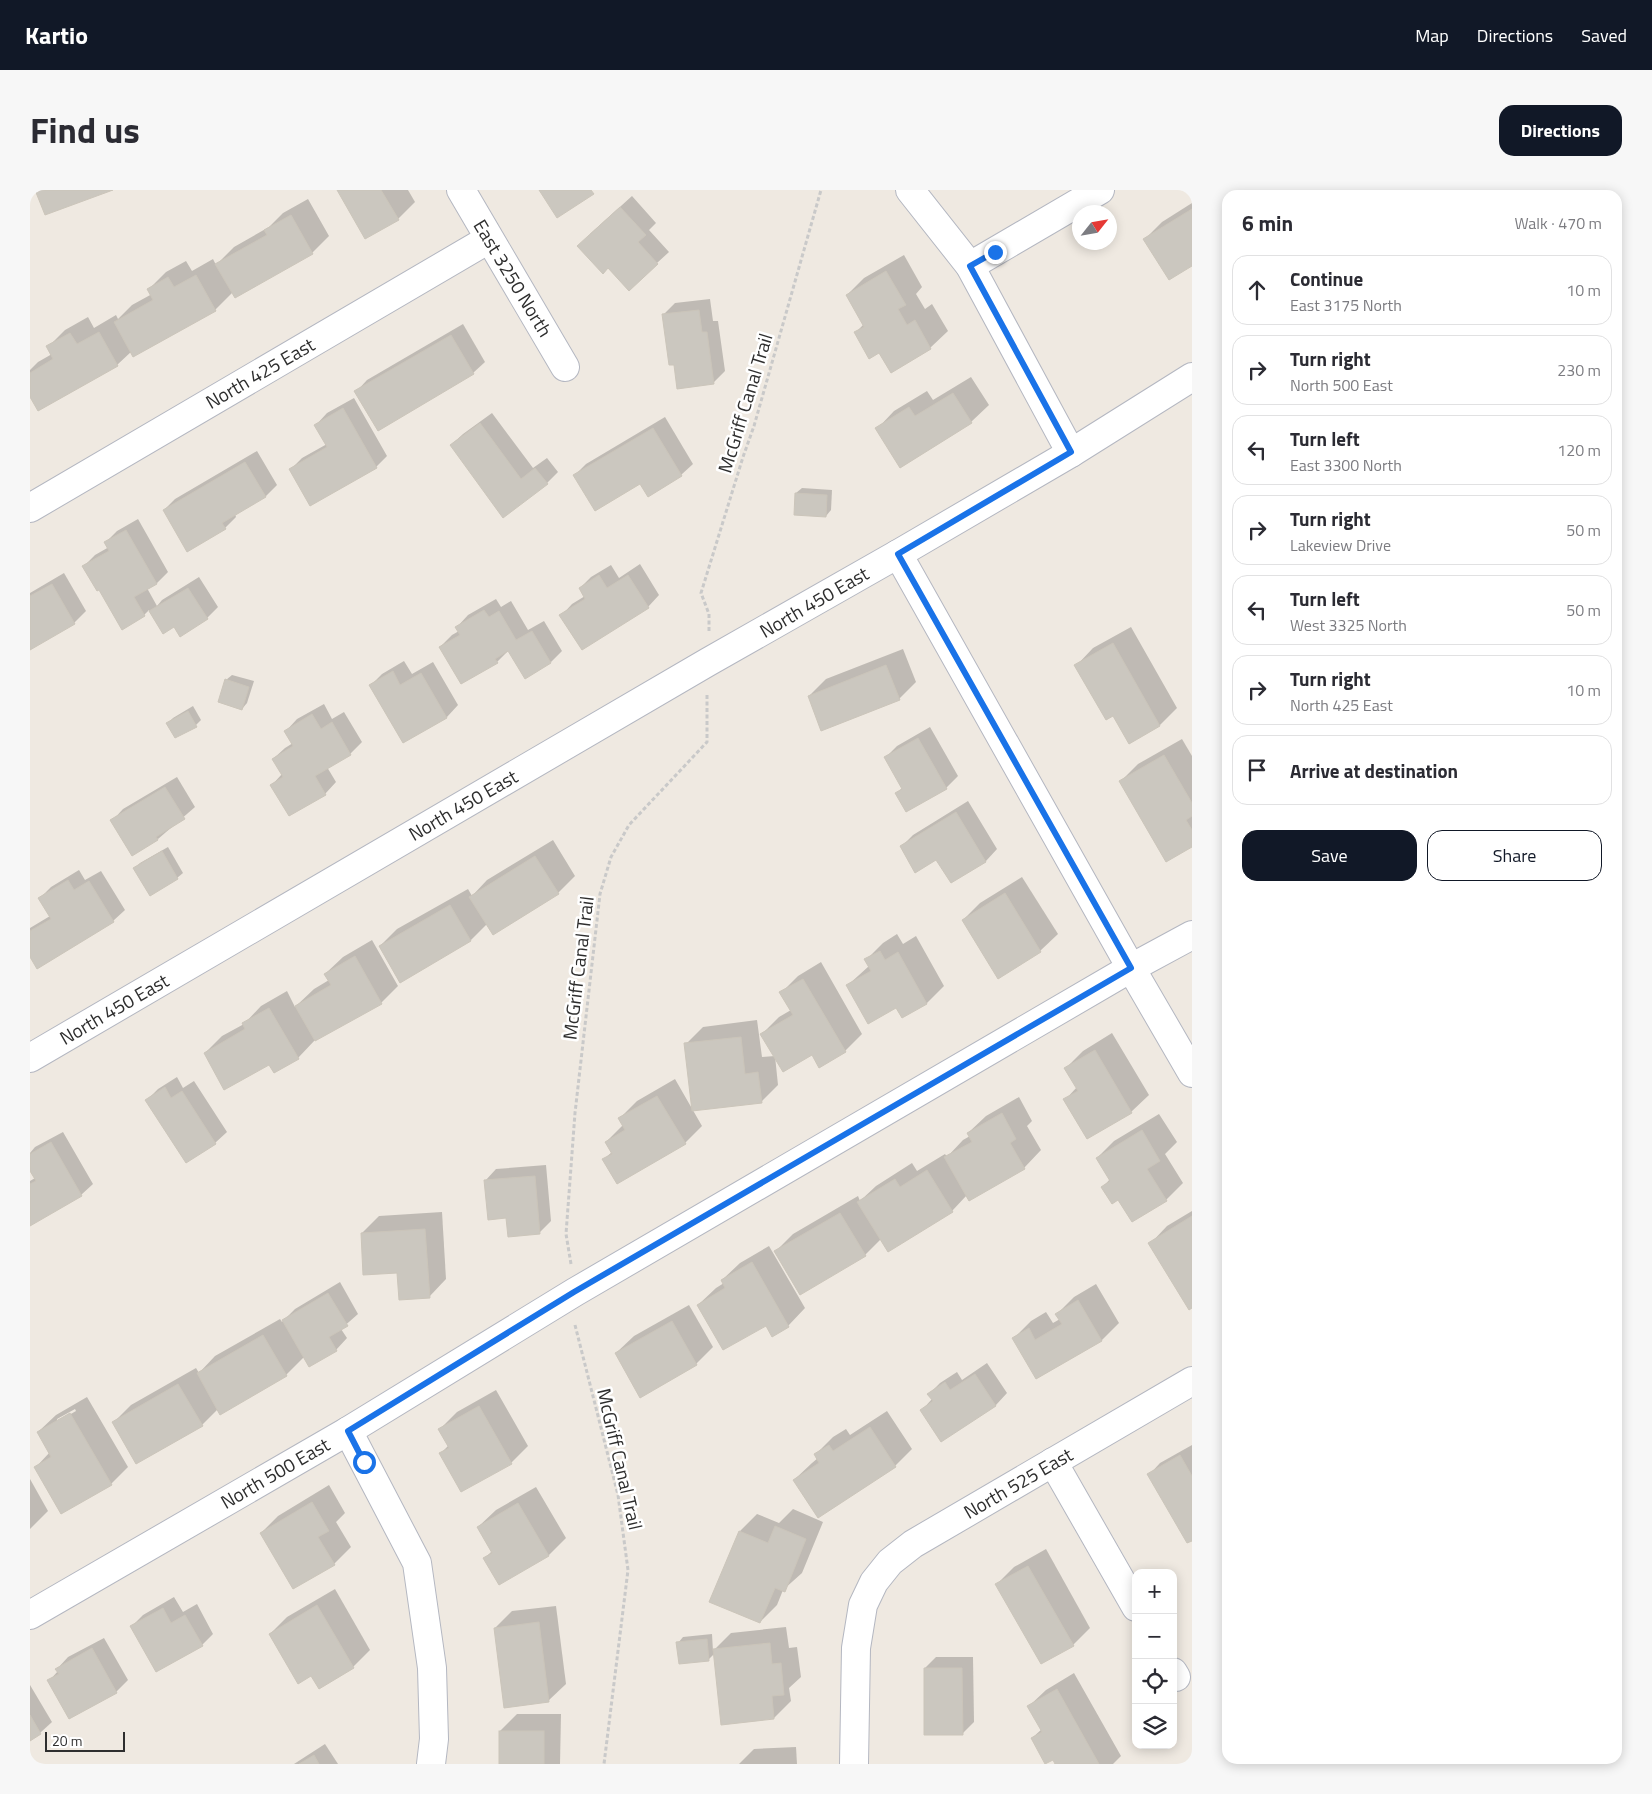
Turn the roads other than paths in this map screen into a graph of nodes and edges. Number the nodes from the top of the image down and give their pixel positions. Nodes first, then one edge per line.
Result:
1 (461, 190) edge
2 (910, 190) edge
3 (1100, 190) edge
4 (489, 238) junction
5 (970, 266) junction
6 (566, 367) dead end
7 (1192, 377) edge
8 (1071, 452) junction
9 (30, 508) edge
10 (898, 554) junction
11 (1192, 935) edge
12 (1131, 968) junction
13 (30, 1058) edge
14 (1192, 1073) edge
15 (1192, 1381) edge
16 (348, 1431) junction
17 (1053, 1462) junction
18 (1132, 1600) edge
19 (30, 1615) edge
20 (431, 1764) edge
21 (854, 1764) edge

1 - 4 street, East 3250 North
2 - 5 street
3 - 5 street
4 - 6 street, East 3250 North
4 - 9 street, North 425 East
5 - 8 street
7 - 8 street, North 450 East
8 - 10 street, North 450 East
10 - 12 street
10 - 13 street, North 450 East
11 - 12 street, North 500 East
12 - 14 street
12 - 16 street, North 500 East
15 - 17 street, North 525 East
16 - 19 street, North 500 East
16 - 20 street
17 - 18 street
17 - 21 street, North 525 East

